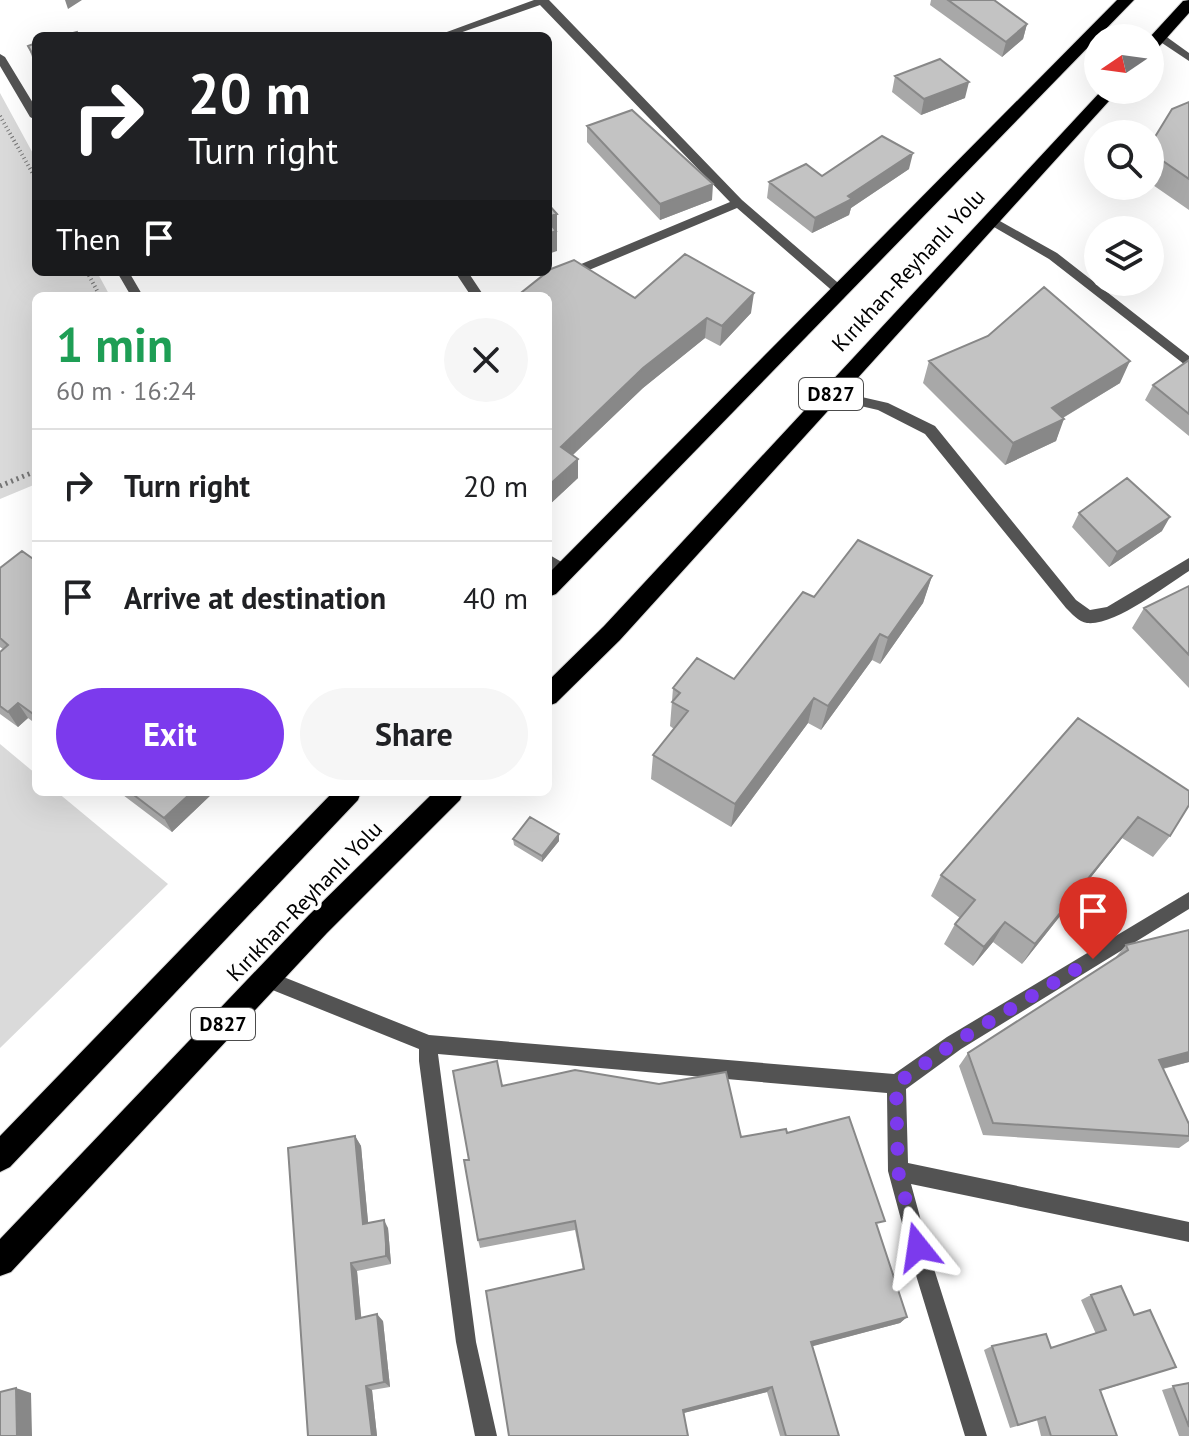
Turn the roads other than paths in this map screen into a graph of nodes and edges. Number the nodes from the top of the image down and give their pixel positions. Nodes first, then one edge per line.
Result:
1 (1126, 0) edge
2 (543, 1) edge
3 (1189, 4) edge
4 (453, 32) edge
5 (1164, 32) edge
6 (1164, 46) edge
7 (0, 57) edge
8 (1189, 58) edge
9 (1098, 104) edge
10 (32, 110) edge
11 (738, 203) junction
12 (991, 220) junction
13 (558, 279) edge
14 (840, 291) junction
15 (1189, 363) edge
16 (831, 395) junction
17 (1189, 564) edge
18 (556, 566) edge
19 (552, 692) edge
20 (345, 796) edge
21 (447, 796) edge
22 (1189, 900) edge
23 (266, 979) junction
24 (429, 1044) junction
25 (896, 1084) junction
26 (0, 1157) edge
27 (898, 1171) junction
28 (1189, 1232) edge
29 (0, 1261) edge
30 (486, 1436) edge
31 (976, 1436) edge

1 - 14 highway, Kırıkhan-Reyhanlı Yolu / D827
2 - 4 street
2 - 11 street
3 - 5 highway
6 - 8 street
7 - 10 street
9 - 12 highway, Kırıkhan-Reyhanlı Yolu / D827
11 - 13 street
11 - 14 street
12 - 15 street
12 - 16 highway, Kırıkhan-Reyhanlı Yolu / D827
14 - 18 highway, Kırıkhan-Reyhanlı Yolu / D827
16 - 17 street
16 - 19 highway, Kırıkhan-Reyhanlı Yolu / D827
20 - 26 highway, Kırıkhan-Reyhanlı Yolu
21 - 23 highway, Kırıkhan-Reyhanlı Yolu / D827
22 - 25 street
23 - 24 street
23 - 29 highway, Kırıkhan-Reyhanlı Yolu / D827
24 - 25 street
24 - 30 street
25 - 27 street
27 - 28 street
27 - 31 street

